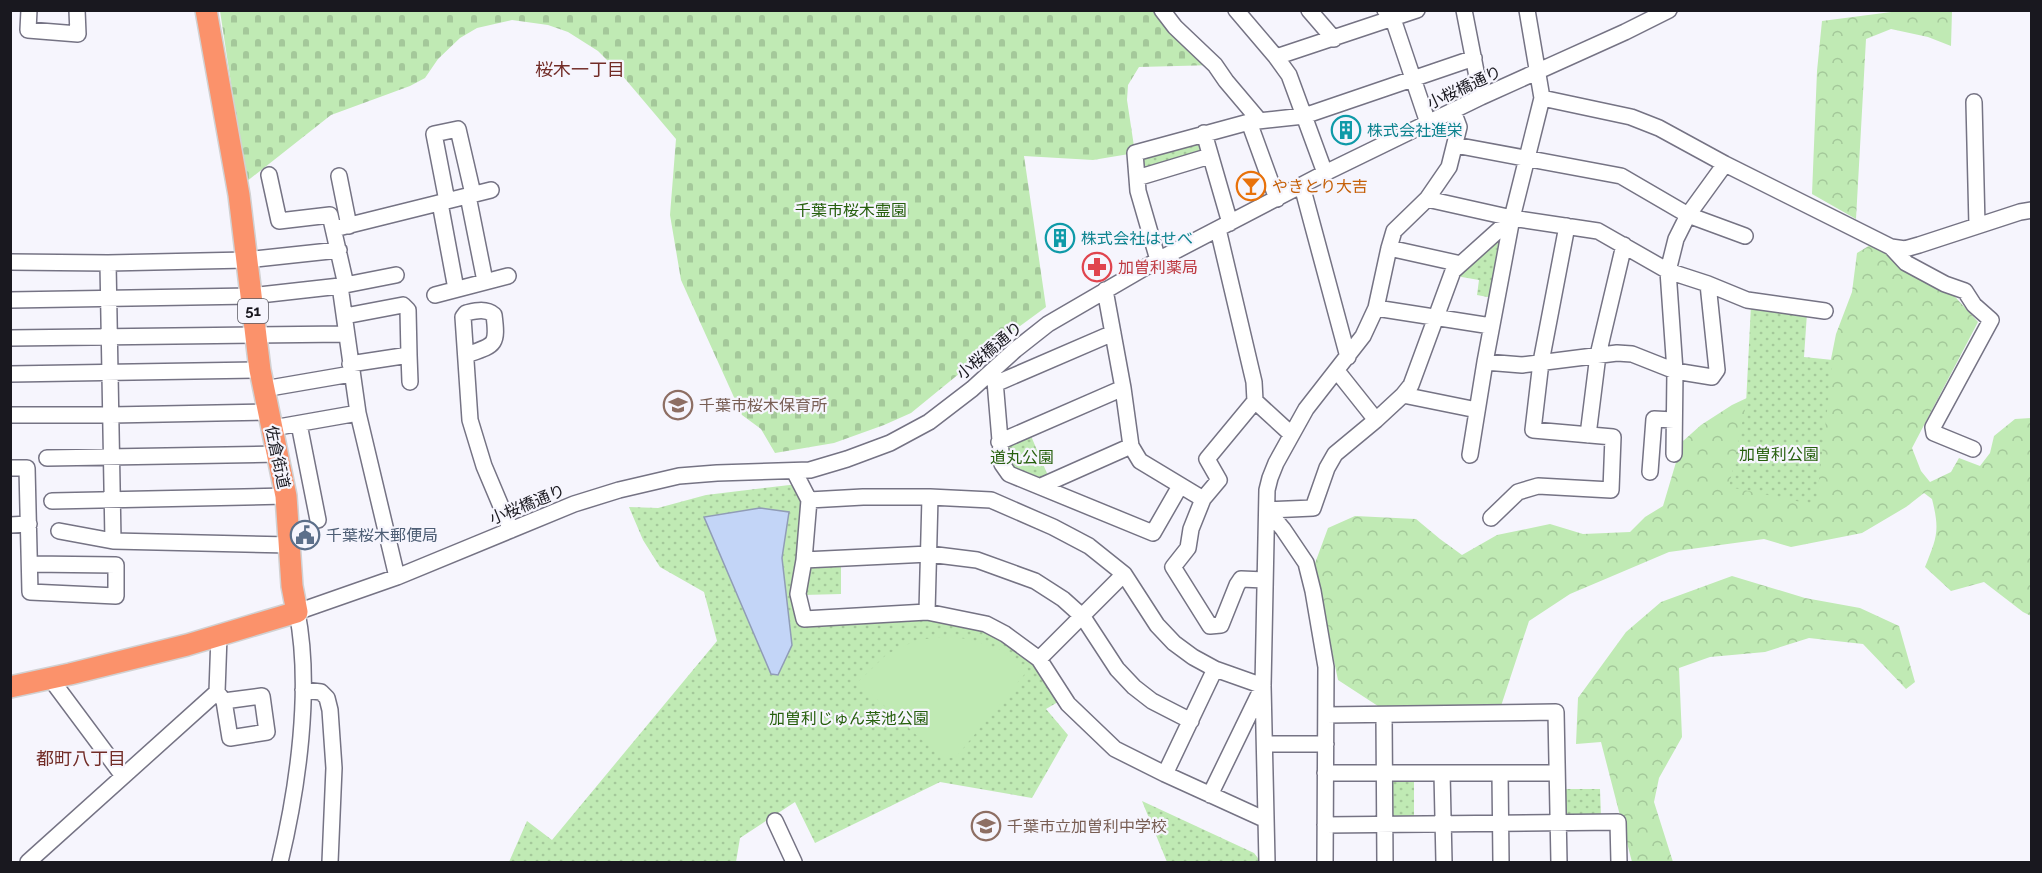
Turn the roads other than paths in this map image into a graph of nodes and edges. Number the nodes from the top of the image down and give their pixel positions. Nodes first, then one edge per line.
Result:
1 (29, 10) edge
2 (77, 10) edge
3 (206, 10) edge
4 (1162, 10) edge
5 (1236, 10) edge
6 (1309, 10) edge
7 (1464, 10) edge
8 (1527, 10) edge
9 (1669, 10) edge
10 (1415, 11) edge
11 (1389, 15) edge
12 (1334, 39) junction
13 (1276, 57) junction
14 (1474, 58) junction
15 (1538, 71) junction
16 (1412, 79) junction
17 (1481, 97) junction
18 (1542, 98) junction
19 (1974, 102) dead end
20 (1454, 111) junction
21 (1304, 116) junction
22 (1254, 121) junction
23 (1428, 123) junction
24 (1204, 133) junction
25 (1455, 145) junction
26 (1210, 156) junction
27 (1526, 159) junction
28 (1725, 164) junction
29 (1325, 173) junction
30 (268, 176) dead end
31 (339, 176) dead end
32 (1137, 178) junction
33 (1302, 186) junction
34 (491, 190) dead end
35 (471, 195) junction
36 (1276, 199) junction
37 (1427, 199) junction
38 (443, 202) junction
39 (2031, 210) edge
40 (1688, 215) junction
41 (1512, 218) junction
42 (349, 226) junction
43 (1224, 226) junction
44 (1567, 226) junction
45 (1977, 226) junction
46 (334, 230) junction
47 (1745, 236) dead end
48 (1624, 245) junction
49 (1892, 247) junction
50 (1389, 248) junction
51 (339, 250) junction
52 (246, 260) junction
53 (1158, 260) junction
54 (10, 262) edge
55 (108, 263) junction
56 (1461, 264) junction
57 (1668, 272) junction
58 (396, 275) dead end
59 (508, 276) dead end
60 (485, 281) junction
61 (1708, 284) junction
62 (343, 285) junction
63 (456, 289) junction
64 (1105, 290) junction
65 (435, 295) dead end
66 (251, 296) junction
67 (109, 299) junction
68 (10, 300) edge
69 (1377, 308) junction
70 (1825, 311) dead end
71 (345, 316) junction
72 (1437, 317) junction
73 (1491, 326) junction
74 (1113, 333) junction
75 (346, 334) junction
76 (256, 335) junction
77 (109, 337) junction
78 (10, 338) edge
79 (409, 355) junction
80 (466, 355) dead end
81 (1598, 355) junction
82 (1348, 357) junction
83 (1485, 362) junction
84 (1541, 362) junction
85 (351, 369) junction
86 (1337, 371) junction
87 (1675, 371) junction
88 (110, 373) junction
89 (10, 374) edge
90 (995, 376) junction
91 (262, 380) junction
92 (410, 382) dead end
93 (1123, 388) junction
94 (1403, 395) junction
95 (1255, 401) junction
96 (1477, 410) junction
97 (358, 413) junction
98 (10, 415) edge
99 (111, 415) junction
100 (271, 420) junction
101 (1376, 420) junction
102 (1674, 420) junction
103 (299, 424) junction
104 (1291, 434) junction
105 (1588, 435) junction
106 (999, 442) junction
107 (1131, 446) junction
108 (1973, 449) dead end
109 (278, 454) junction
110 (1674, 454) dead end
111 (1470, 455) dead end
112 (112, 457) junction
113 (47, 458) dead end
114 (10, 468) edge
115 (794, 471) junction
116 (1650, 472) dead end
117 (1041, 486) junction
118 (1180, 486) junction
119 (286, 496) junction
120 (930, 497) junction
121 (112, 500) junction
122 (809, 500) junction
123 (1203, 500) junction
124 (52, 501) dead end
125 (1267, 510) junction
126 (1491, 518) dead end
127 (318, 520) dead end
128 (29, 524) junction
129 (10, 525) edge
130 (511, 530) junction
131 (59, 531) dead end
132 (113, 540) junction
133 (290, 545) junction
134 (929, 554) junction
135 (804, 560) junction
136 (30, 564) junction
137 (1124, 574) junction
138 (397, 577) junction
139 (1264, 580) junction
140 (297, 612) junction
141 (927, 612) junction
142 (1083, 617) junction
143 (219, 636) junction
144 (1039, 659) junction
145 (1215, 669) junction
146 (50, 678) junction
147 (1263, 686) junction
148 (10, 687) edge
149 (303, 690) junction
150 (1326, 715) junction
151 (1384, 715) junction
152 (1191, 721) junction
153 (1265, 744) junction
154 (1326, 744) junction
155 (1557, 772) junction
156 (1325, 773) junction
157 (1384, 773) junction
158 (1442, 773) junction
159 (1500, 773) junction
160 (1165, 774) junction
161 (123, 776) junction
162 (1210, 795) junction
163 (1266, 820) junction
164 (775, 821) dead end
165 (1500, 823) junction
166 (1558, 823) junction
167 (1385, 824) junction
168 (1444, 824) junction
169 (1325, 825) junction
170 (28, 862) edge
171 (280, 862) edge
172 (330, 862) edge
173 (794, 862) edge
174 (1267, 862) edge
175 (1325, 862) edge
176 (1385, 862) edge
177 (1444, 862) edge
178 (1501, 862) edge
179 (1559, 862) edge
180 (1618, 862) edge

1 - 2 street
3 - 52 highway, 佐倉街道 / 51
4 - 22 street
5 - 13 street
6 - 12 street
7 - 14 street
8 - 15 street
9 - 15 street, 小桜橋通り
10 - 11 street
11 - 12 street
11 - 16 street
12 - 13 street
13 - 21 street
14 - 16 street
14 - 17 street
15 - 17 street, 小桜橋通り
15 - 18 street
16 - 21 street
16 - 23 street
17 - 20 street, 小桜橋通り
18 - 27 street
18 - 28 street
19 - 45 street
20 - 23 street, 小桜橋通り
20 - 25 street
21 - 22 street
21 - 29 street
22 - 24 street
22 - 36 street
23 - 29 street, 小桜橋通り
24 - 26 street
24 - 32 street
25 - 27 street
25 - 37 street
26 - 32 street
26 - 43 street
27 - 40 street
27 - 41 street
28 - 40 street
28 - 49 street
29 - 33 street, 小桜橋通り
30 - 46 street
31 - 42 street
32 - 53 street
33 - 36 street, 小桜橋通り
33 - 82 street
34 - 35 street
35 - 38 street
35 - 38 street
35 - 60 street
36 - 43 street, 小桜橋通り
37 - 41 street
37 - 50 street
38 - 42 street
38 - 63 street
39 - 45 street
40 - 47 street
40 - 57 street
41 - 44 street
41 - 56 street
41 - 73 street
42 - 46 street
43 - 53 street, 小桜橋通り
43 - 95 street
44 - 48 street
44 - 84 street
45 - 49 street
46 - 51 street
48 - 57 street
48 - 81 street
49 - 108 street
50 - 56 street
50 - 69 street
51 - 52 street
51 - 62 street
52 - 55 street
52 - 66 highway, 佐倉街道 / 51
53 - 64 street, 小桜橋通り
54 - 55 street
55 - 67 street
56 - 72 street
57 - 61 street
57 - 87 street
58 - 62 street
59 - 60 street
60 - 63 street
61 - 70 street
61 - 87 street
62 - 66 street
62 - 71 street
63 - 65 street
64 - 74 street
64 - 90 street, 小桜橋通り
66 - 67 street
66 - 76 highway, 佐倉街道 / 51
67 - 68 street
67 - 77 street
69 - 72 street
69 - 82 street
71 - 75 street
71 - 79 street
72 - 73 street
72 - 94 street
73 - 83 street
74 - 90 street
74 - 93 street
75 - 76 street
75 - 85 street
76 - 77 street
76 - 91 highway, 佐倉街道 / 51
77 - 78 street
77 - 88 street
79 - 85 street
79 - 92 street
80 - 130 street
81 - 84 street
81 - 87 street
81 - 105 street
82 - 86 street
83 - 84 street
83 - 96 street
84 - 105 street
85 - 91 street
85 - 97 street
86 - 101 street
86 - 104 street
87 - 102 street
88 - 89 street
88 - 91 street
88 - 99 street
90 - 106 street
90 - 115 street, 小桜橋通り
91 - 100 highway, 佐倉街道 / 51
93 - 106 street
93 - 107 street
94 - 96 street
94 - 101 street
95 - 104 street
95 - 123 street
96 - 111 street
97 - 103 street
97 - 138 street
98 - 99 street
99 - 100 street
99 - 112 street
100 - 103 street
100 - 109 highway, 佐倉街道 / 51
101 - 125 street
102 - 110 street
102 - 116 street
103 - 127 street
104 - 125 street
105 - 126 street
106 - 117 street
107 - 117 street
107 - 118 street
109 - 112 street
109 - 119 highway, 佐倉街道 / 51
112 - 113 street
112 - 121 street
114 - 128 street
115 - 122 street
115 - 130 street, 小桜橋通り
117 - 118 street
118 - 123 street
119 - 121 street
119 - 133 highway, 佐倉街道 / 51
120 - 122 street
120 - 134 street
120 - 137 street
121 - 124 street
121 - 132 street
122 - 135 street
123 - 139 street
125 - 139 street
125 - 150 street
128 - 129 street
128 - 136 street
130 - 138 street, 小桜橋通り
131 - 132 street
132 - 133 street
133 - 140 highway, 佐倉街道 / 51
134 - 135 street
134 - 141 street
134 - 142 street
135 - 141 street
136 - 136 street
137 - 142 street
137 - 145 street
138 - 140 street, 小桜橋通り
139 - 147 street
140 - 143 highway
140 - 149 street
141 - 144 street
142 - 144 street
142 - 152 street
143 - 146 highway
143 - 161 street
144 - 160 street
145 - 147 street
145 - 152 street
146 - 148 highway
146 - 161 street
147 - 153 street
147 - 162 street
149 - 171 street
149 - 172 street
150 - 151 street
150 - 154 street
151 - 155 street
151 - 157 street
152 - 160 street
153 - 154 street
153 - 163 street
154 - 156 street
155 - 159 street
155 - 166 street
156 - 157 street
156 - 169 street
157 - 158 street
157 - 167 street
158 - 159 street
158 - 168 street
159 - 165 street
160 - 162 street
161 - 170 street
162 - 163 street
163 - 174 street
164 - 173 street
165 - 166 street
165 - 168 street
165 - 178 street
166 - 179 street
166 - 180 street
167 - 168 street
167 - 169 street
167 - 176 street
168 - 177 street
169 - 175 street

